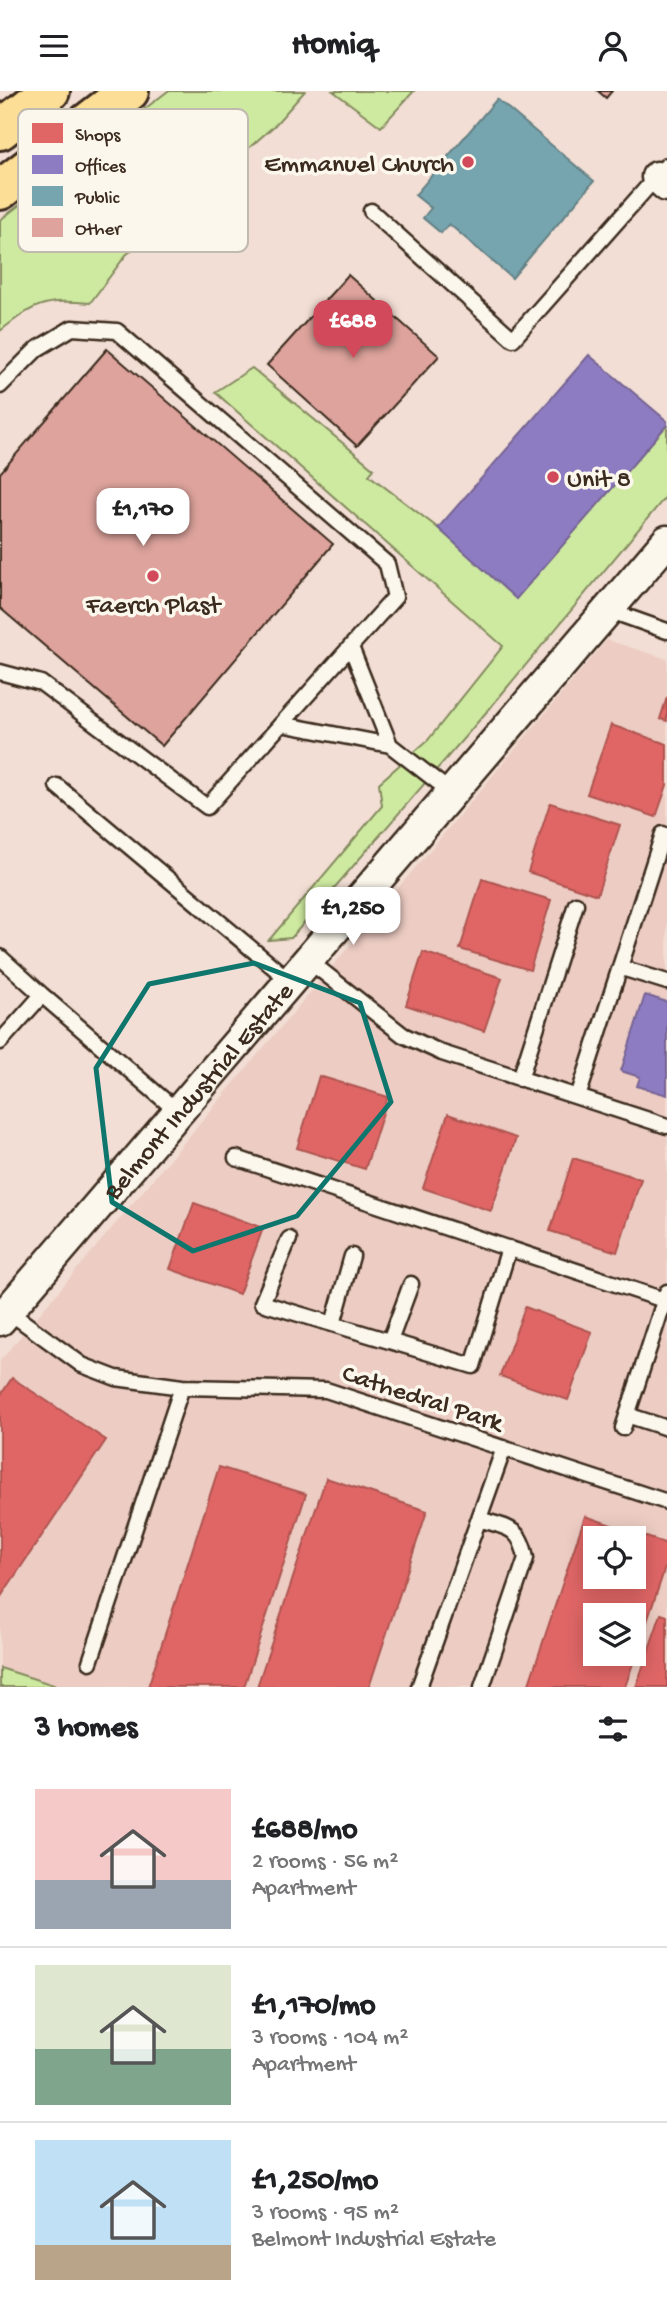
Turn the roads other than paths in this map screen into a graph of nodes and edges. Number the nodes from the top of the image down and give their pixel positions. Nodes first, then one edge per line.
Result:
1 (50, 91) edge
2 (129, 91) edge
3 (27, 109) edge
4 (106, 109) edge
5 (18, 116) edge
6 (0, 130) edge
7 (18, 176) edge
8 (663, 176) edge
9 (0, 190) edge
10 (371, 211) dead end
11 (0, 386) edge
12 (667, 541) edge
13 (608, 610) junction
14 (667, 631) edge
15 (351, 646) junction
16 (0, 672) edge
17 (281, 724) junction
18 (390, 745) junction
19 (57, 786) dead end
20 (452, 793) junction
21 (663, 834) dead end
22 (576, 904) dead end
23 (0, 957) edge
24 (622, 968) junction
25 (299, 971) junction
26 (667, 982) edge
27 (42, 995) junction
28 (0, 1042) edge
29 (520, 1079) junction
30 (578, 1097) junction
31 (178, 1112) junction
32 (667, 1126) edge
33 (236, 1158) dead end
34 (289, 1238) dead end
35 (509, 1248) junction
36 (352, 1256) dead end
37 (411, 1284) dead end
38 (665, 1295) edge
39 (4, 1315) edge
40 (333, 1324) junction
41 (390, 1341) junction
42 (181, 1387) junction
43 (667, 1428) edge
44 (505, 1448) junction
45 (667, 1502) edge
46 (479, 1519) junction
47 (90, 1662) dead end
48 (419, 1687) edge
49 (482, 1687) edge

1 - 3 highway
2 - 4 highway
5 - 6 highway
7 - 9 highway
8 - 10 lane
11 - 15 lane
12 - 13 street, Belmont Industrial Estate
13 - 14 lane
13 - 20 street, Belmont Industrial Estate
15 - 17 lane
15 - 18 lane
16 - 17 lane
17 - 18 lane
18 - 20 lane
19 - 25 lane
20 - 25 street, Belmont Industrial Estate
21 - 24 lane
22 - 29 lane
23 - 27 lane
24 - 26 lane
24 - 30 lane
25 - 29 lane
25 - 31 street, Belmont Industrial Estate
27 - 28 lane
27 - 31 lane
29 - 30 lane
30 - 32 lane
31 - 39 street, Belmont Industrial Estate
33 - 35 lane
34 - 40 lane
35 - 38 lane
35 - 41 lane
36 - 40 lane
37 - 41 lane
38 - 43 lane
39 - 42 lane, Cathedral Park
40 - 41 lane
42 - 44 lane, Cathedral Park
42 - 47 lane
44 - 45 lane, Cathedral Park
44 - 46 lane
46 - 48 lane
46 - 49 lane

